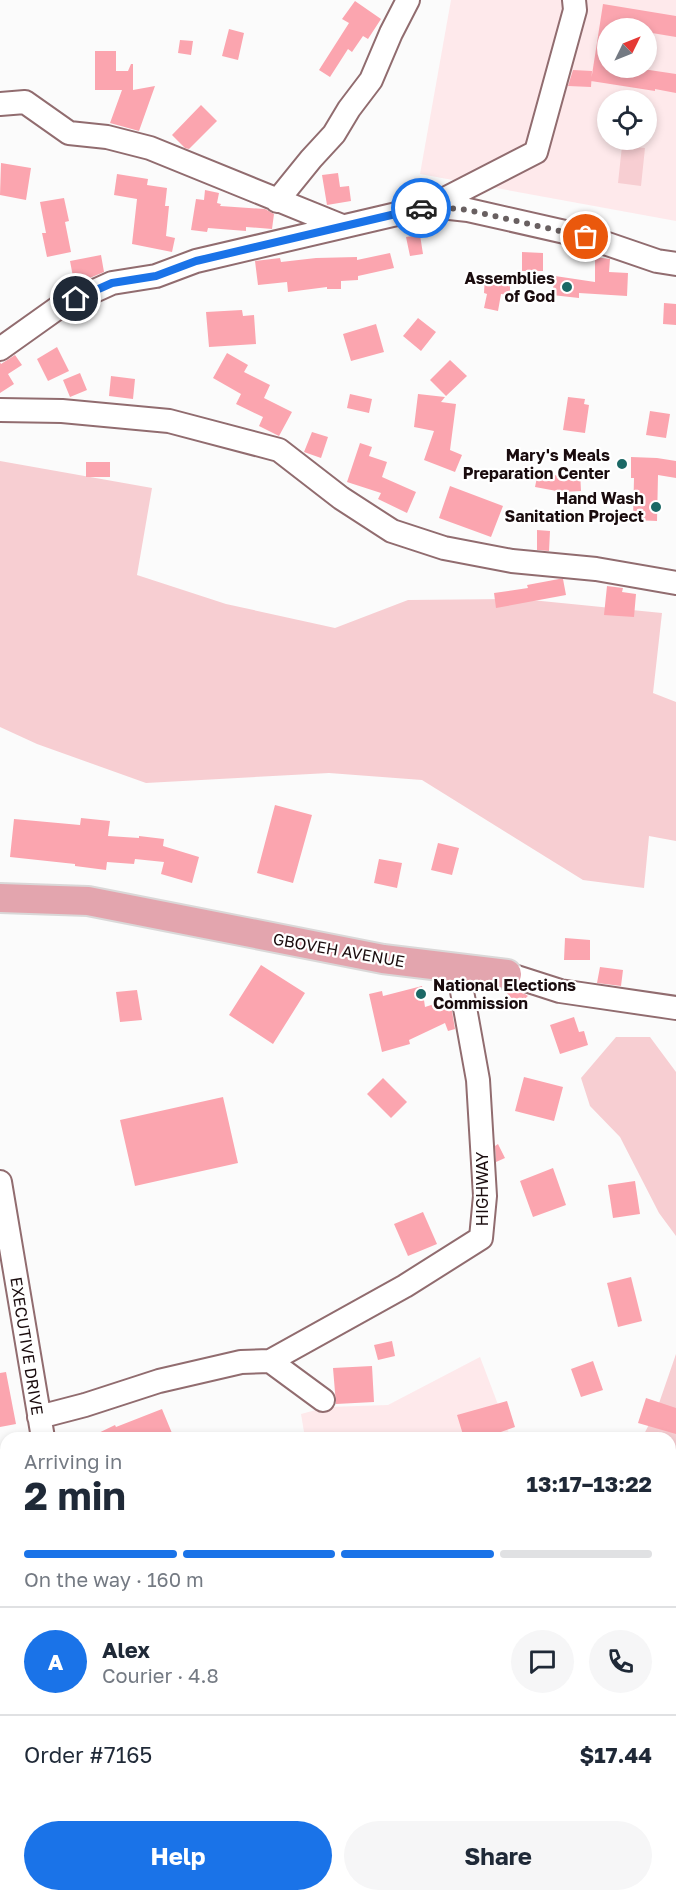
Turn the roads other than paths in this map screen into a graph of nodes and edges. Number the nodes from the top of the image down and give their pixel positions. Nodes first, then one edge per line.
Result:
1 (408, 0) edge
2 (574, 0) edge
3 (0, 104) edge
4 (277, 201) junction
5 (431, 206) junction
6 (342, 226) junction
7 (676, 264) edge
8 (0, 349) edge
9 (0, 410) edge
10 (676, 583) edge
11 (0, 898) edge
12 (458, 969) junction
13 (507, 974) joint
14 (676, 1008) edge
15 (1, 1191) edge
16 (270, 1361) junction
17 (323, 1400) dead end
18 (41, 1428) edge

1 - 4 street
2 - 5 street
3 - 4 street
4 - 6 street
5 - 6 street
5 - 7 street
6 - 8 street
9 - 10 street
11 - 12 main road, GBOVEH AVENUE
12 - 13 main road, GBOVEH AVENUE
12 - 16 street, HIGHWAY
13 - 14 street, GBOVEH AVENUE
15 - 18 street, EXECUTIVE DRIVE
16 - 17 street
16 - 18 street, HIGHWAY

